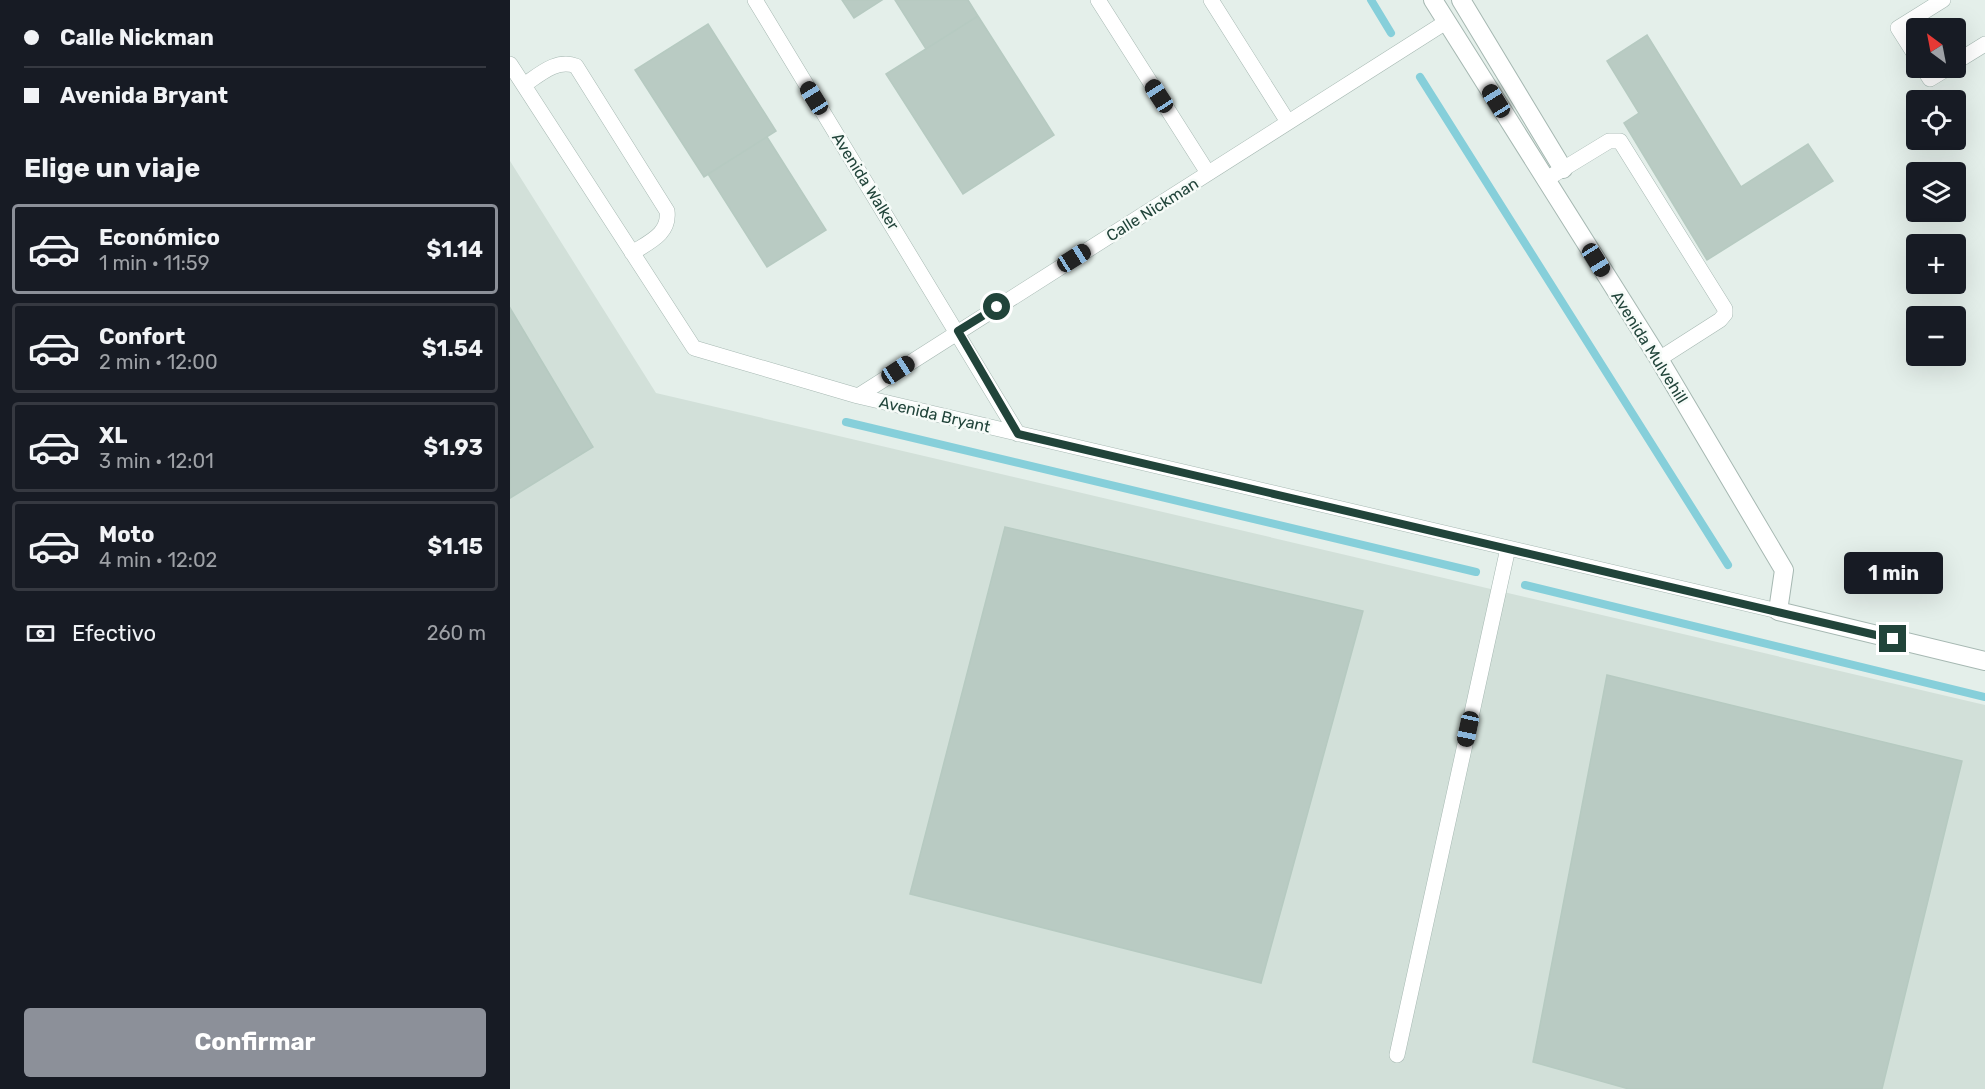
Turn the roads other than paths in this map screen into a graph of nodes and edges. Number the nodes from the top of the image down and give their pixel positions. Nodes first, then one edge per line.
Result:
1 (755, 0) edge
2 (1098, 0) edge
3 (1211, 0) edge
4 (1433, 0) edge
5 (1461, 0) edge
6 (1943, 0) edge
7 (1914, 18) edge
8 (1446, 22) junction
9 (1906, 23) edge
10 (1906, 41) edge
11 (1985, 44) edge
12 (1966, 56) edge
13 (510, 64) edge
14 (524, 85) junction
15 (1288, 122) junction
16 (1563, 169) junction
17 (1209, 173) junction
18 (1545, 180) junction
19 (632, 253) junction
20 (958, 331) junction
21 (1659, 359) junction
22 (858, 396) junction
23 (1018, 434) junction
24 (1508, 548) junction
25 (1778, 611) junction
26 (1985, 661) edge
27 (1397, 1055) dead end

1 - 20 lane, Avenida Walker
2 - 17 lane
3 - 15 lane
4 - 8 street, Avenida Mulvehill
5 - 16 street
6 - 7 lane
8 - 15 lane, Calle Nickman
8 - 18 street, Avenida Mulvehill
9 - 10 lane
11 - 12 lane
13 - 14 lane
14 - 19 lane
14 - 19 lane
15 - 17 lane, Calle Nickman
16 - 18 lane
16 - 21 lane
17 - 20 lane, Calle Nickman
18 - 21 street, Avenida Mulvehill
19 - 22 lane, Avenida Bryant
20 - 22 lane, Calle Nickman
20 - 23 lane, Avenida Walker
21 - 25 street, Avenida Mulvehill
22 - 23 lane, Avenida Bryant
23 - 24 lane, Avenida Bryant
24 - 25 lane, Avenida Bryant
24 - 27 lane
25 - 26 street, Avenida Bryant

